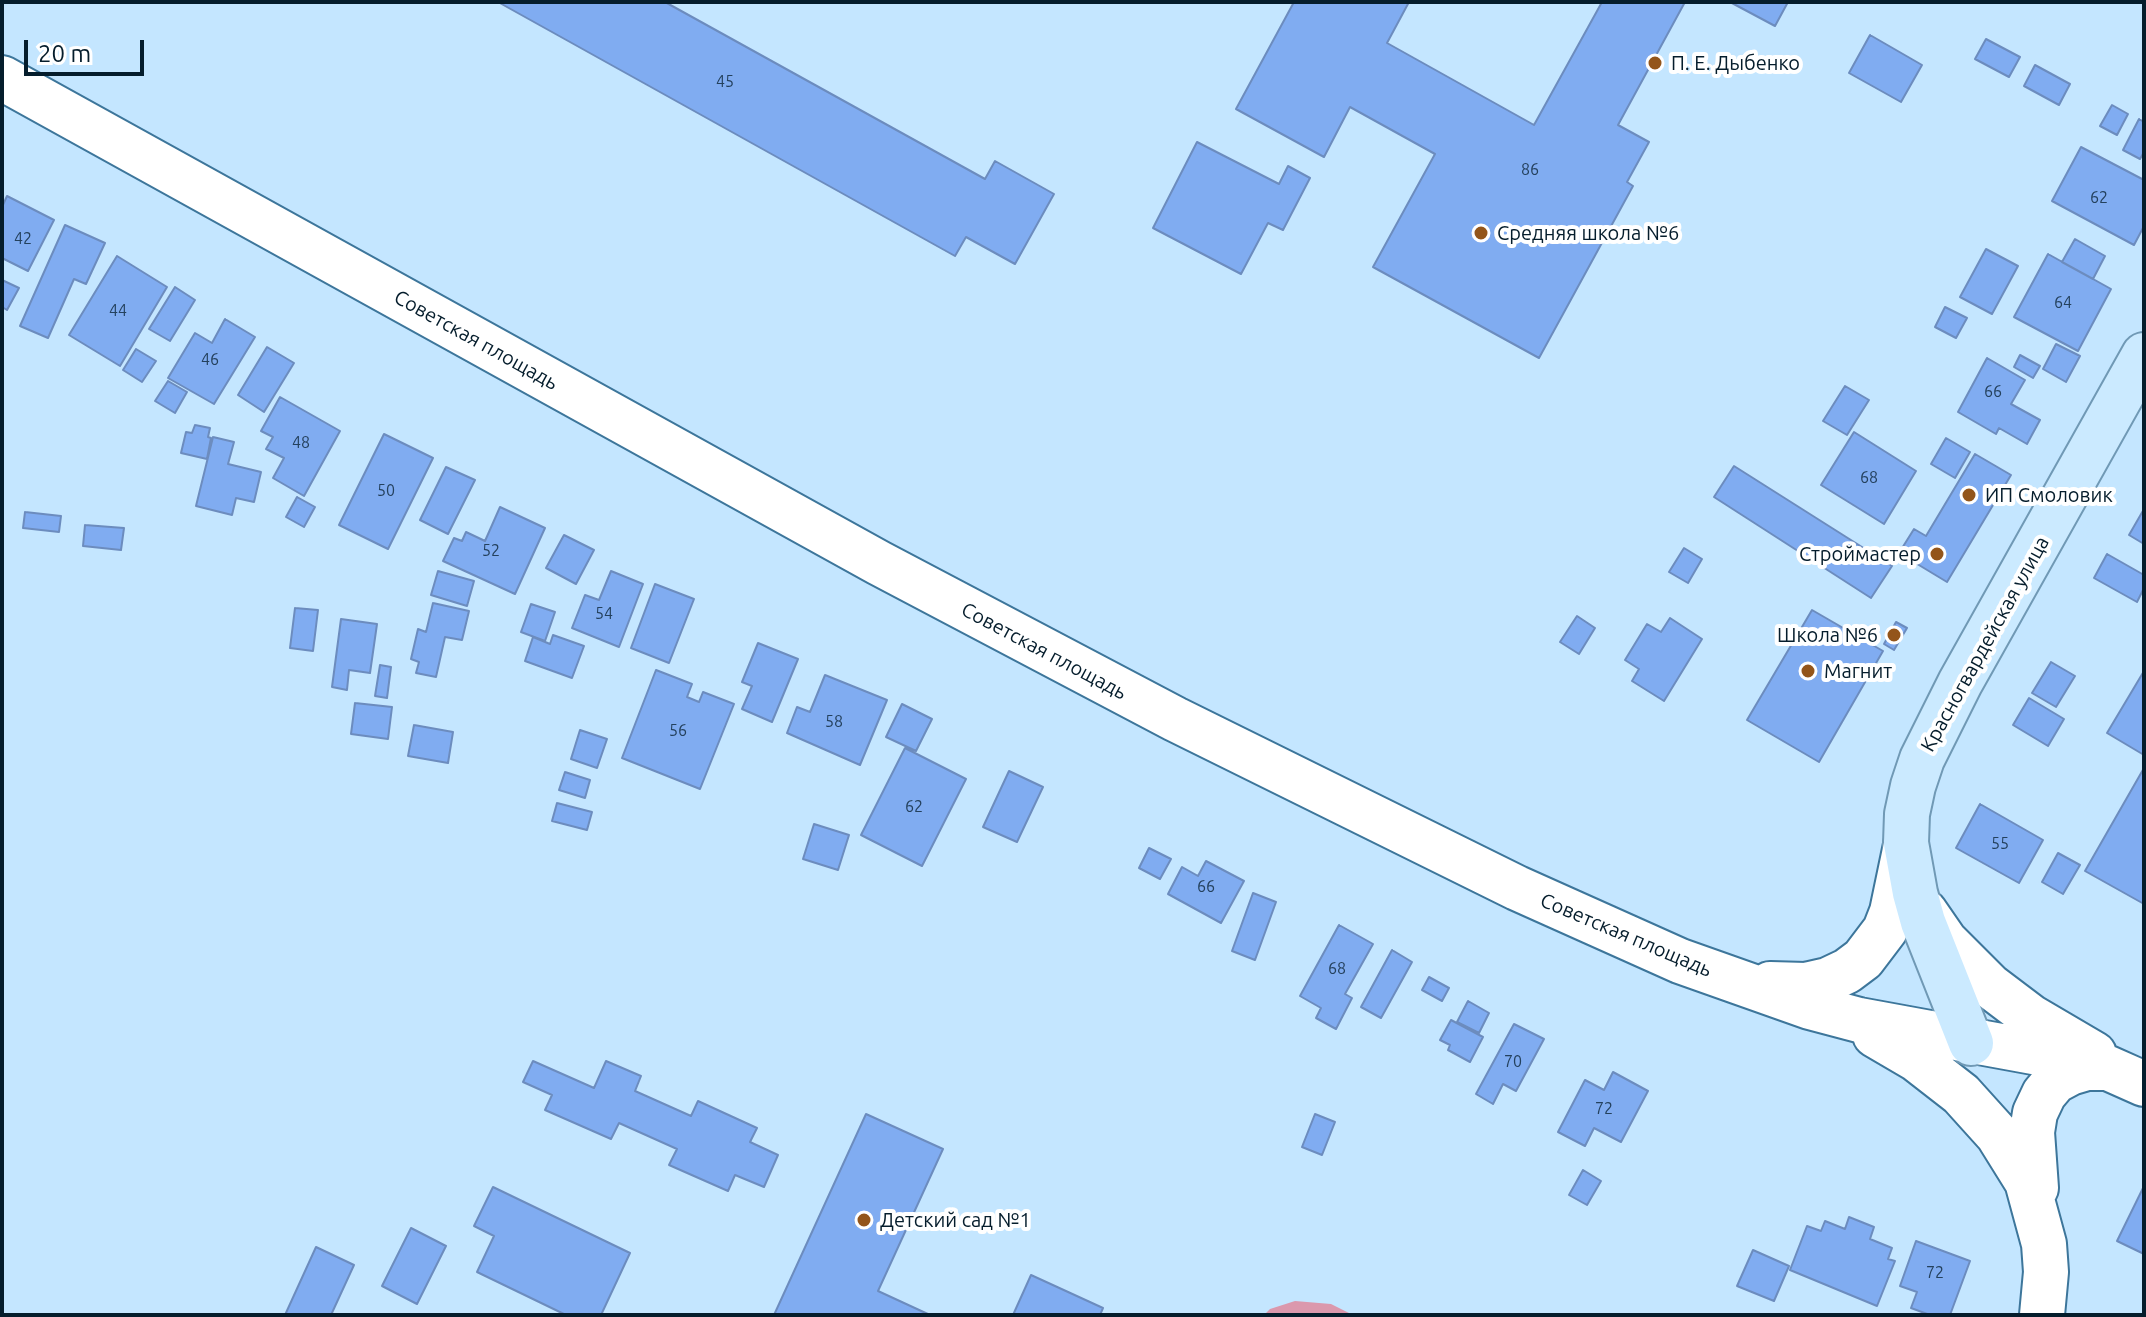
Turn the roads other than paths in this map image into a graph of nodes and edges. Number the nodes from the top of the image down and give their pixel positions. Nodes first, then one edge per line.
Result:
1 (2, 78) edge
2 (2144, 355) edge
3 (1906, 843) junction
4 (1915, 893) junction
5 (1717, 974) junction
6 (1810, 1007) junction
7 (1971, 1043) junction
8 (2126, 1076) edge
9 (2036, 1204) junction
10 (2042, 1315) edge

1 - 5 street, Советская площадь
2 - 3 main road, Красногвардейская улица
3 - 4 main road, Красногвардейская улица
3 - 5 street
4 - 7 main road, Красногвардейская улица
4 - 8 street
5 - 6 street, Советская площадь
6 - 7 street, Советская площадь
6 - 9 street
7 - 8 street, Советская площадь
7 - 9 street, Красногвардейская улица
8 - 9 street
9 - 10 street, Красногвардейская улица

